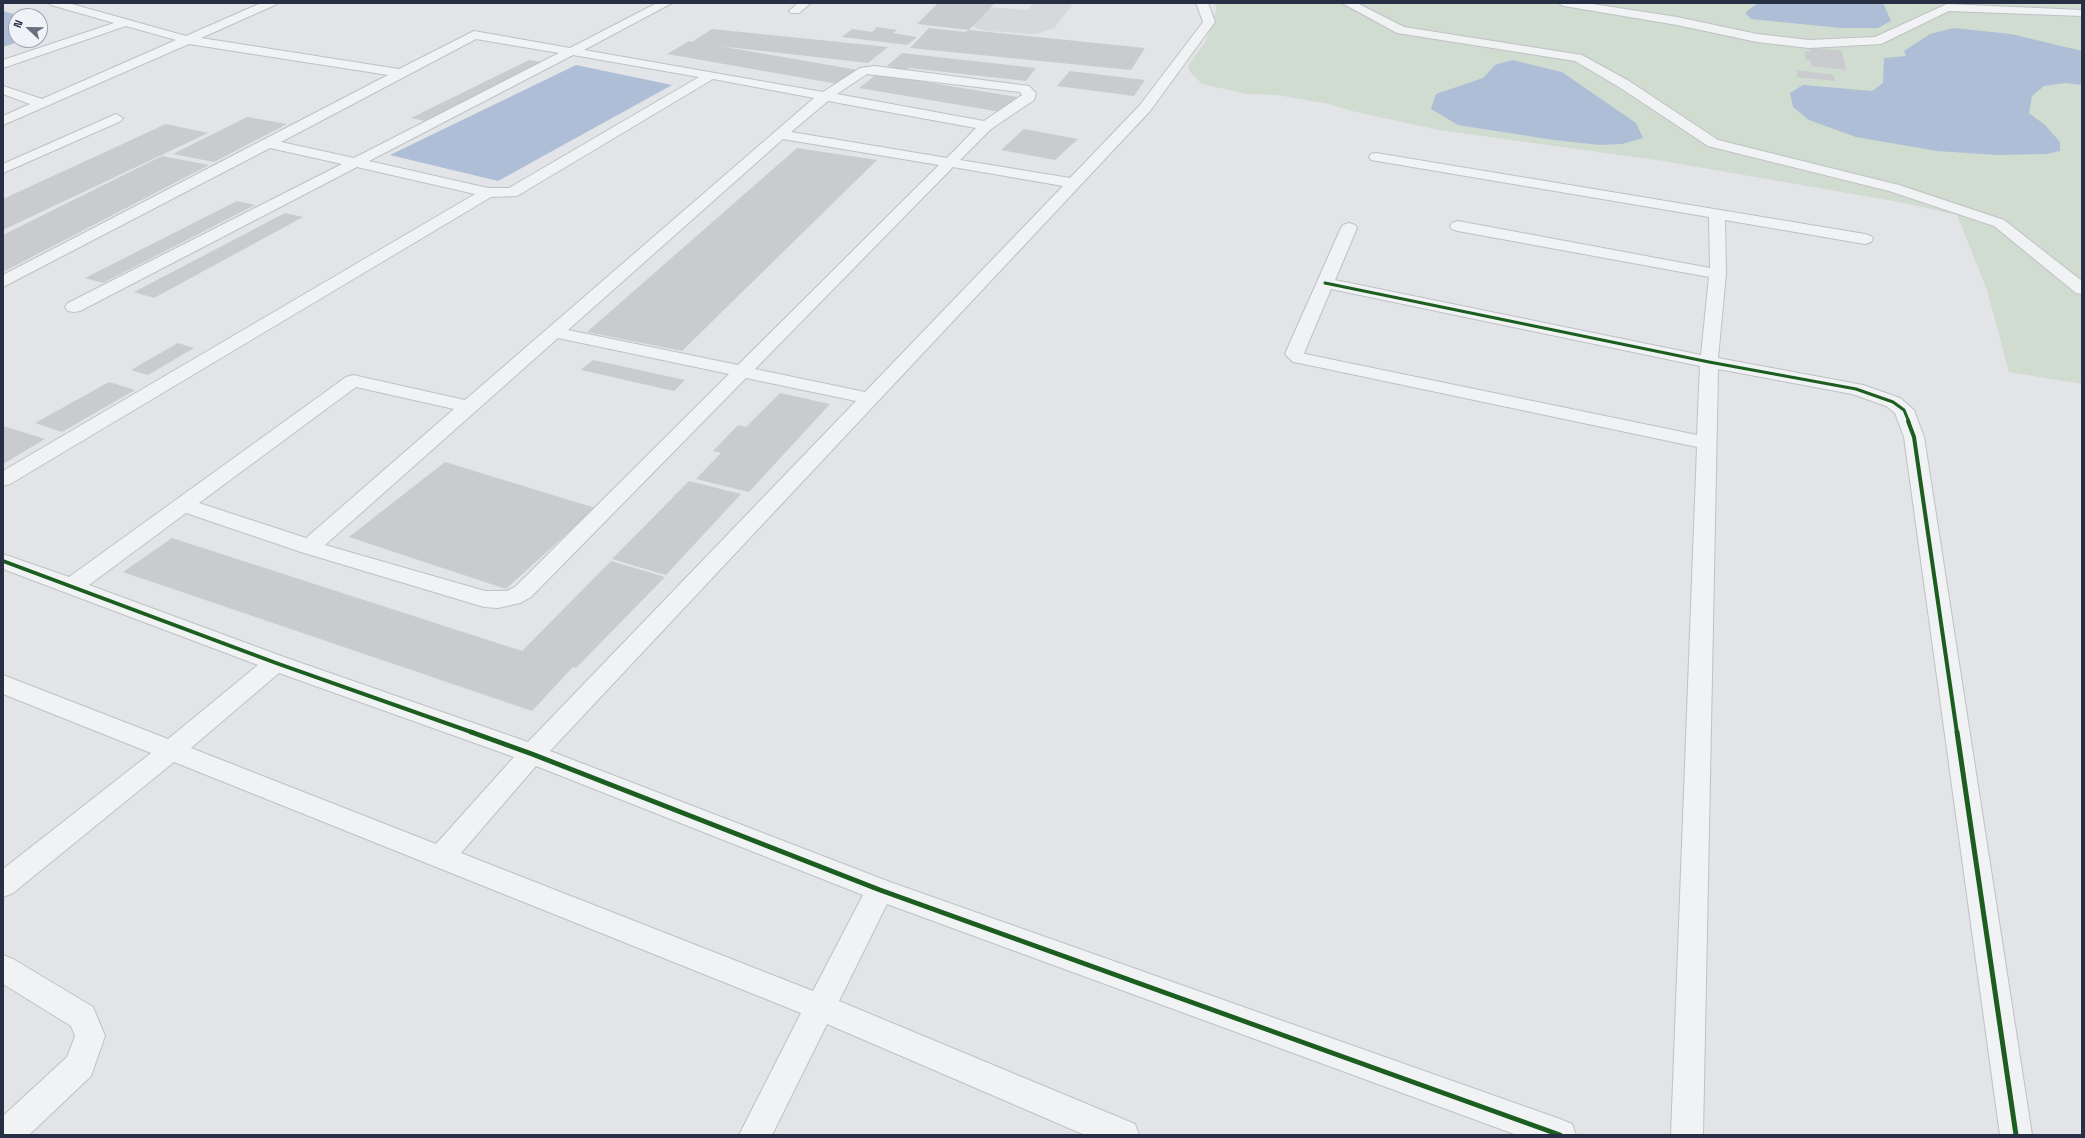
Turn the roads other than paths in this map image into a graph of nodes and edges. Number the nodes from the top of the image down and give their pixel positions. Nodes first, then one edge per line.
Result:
1 (55, 3) edge
2 (271, 3) edge
3 (666, 3) edge
4 (805, 3) edge
5 (1202, 3) edge
6 (1348, 3) edge
7 (1564, 3) edge
8 (1585, 5) edge
9 (795, 11) dead end
10 (2082, 13) edge
11 (125, 23) junction
12 (188, 40) junction
13 (573, 52) junction
14 (3, 64) edge
15 (400, 73) junction
16 (711, 74) junction
17 (3, 90) edge
18 (825, 96) junction
19 (43, 104) junction
20 (116, 118) dead end
21 (3, 121) edge
22 (986, 126) junction
23 (780, 134) junction
24 (268, 143) junction
25 (1376, 157) dead end
26 (357, 162) junction
27 (949, 162) junction
28 (3, 169) edge
29 (1073, 183) junction
30 (488, 192) junction
31 (1717, 215) junction
32 (1458, 226) dead end
33 (1349, 228) dead end
34 (1865, 239) dead end
35 (1718, 274) junction
36 (3, 282) edge
37 (1325, 283) junction
38 (2082, 289) edge
39 (74, 307) dead end
40 (554, 332) junction
41 (1709, 362) junction
42 (742, 370) junction
43 (869, 398) junction
44 (468, 407) junction
45 (1707, 443) junction
46 (3, 480) edge
47 (183, 505) junction
48 (308, 547) junction
49 (3, 561) edge
50 (72, 586) junction
51 (276, 663) junction
52 (3, 684) edge
53 (171, 750) junction
54 (532, 754) junction
55 (441, 857) junction
56 (3, 885) edge
57 (880, 890) junction
58 (3, 968) edge
59 (820, 1007) junction
60 (1520, 1128) edge
61 (6, 1135) edge
62 (755, 1135) edge
63 (1123, 1135) edge
64 (1560, 1135) edge
65 (1687, 1135) edge
66 (2016, 1135) edge

1 - 11 street
2 - 12 street
3 - 13 street
4 - 9 street
5 - 29 street
6 - 38 street
7 - 8 street
8 - 10 street
11 - 12 street
11 - 14 street
12 - 15 street
12 - 19 street
13 - 15 street
13 - 16 street
13 - 26 street
15 - 24 street
16 - 18 street
16 - 30 street
17 - 19 street
18 - 22 street
18 - 22 street
18 - 23 street
19 - 21 street
20 - 28 street
22 - 27 street
23 - 27 street
23 - 40 street
24 - 26 street
24 - 36 street
25 - 31 street
26 - 30 street
26 - 39 street
27 - 29 street
27 - 42 street
29 - 43 street
30 - 46 street
31 - 34 street
31 - 35 street
32 - 35 street
33 - 37 street
35 - 41 street
37 - 41 street
37 - 45 street
40 - 42 street
40 - 44 street
41 - 45 street
41 - 66 street
42 - 43 street
42 - 48 street
43 - 54 street
44 - 47 street
44 - 48 street
45 - 65 street
47 - 48 street
47 - 50 street
49 - 50 street
50 - 51 street
51 - 53 street
51 - 54 street
52 - 53 street
53 - 55 street
53 - 56 street
54 - 55 street
54 - 57 street
55 - 59 street
57 - 59 street
57 - 60 street
58 - 61 street
59 - 62 street
59 - 63 street
60 - 64 street

